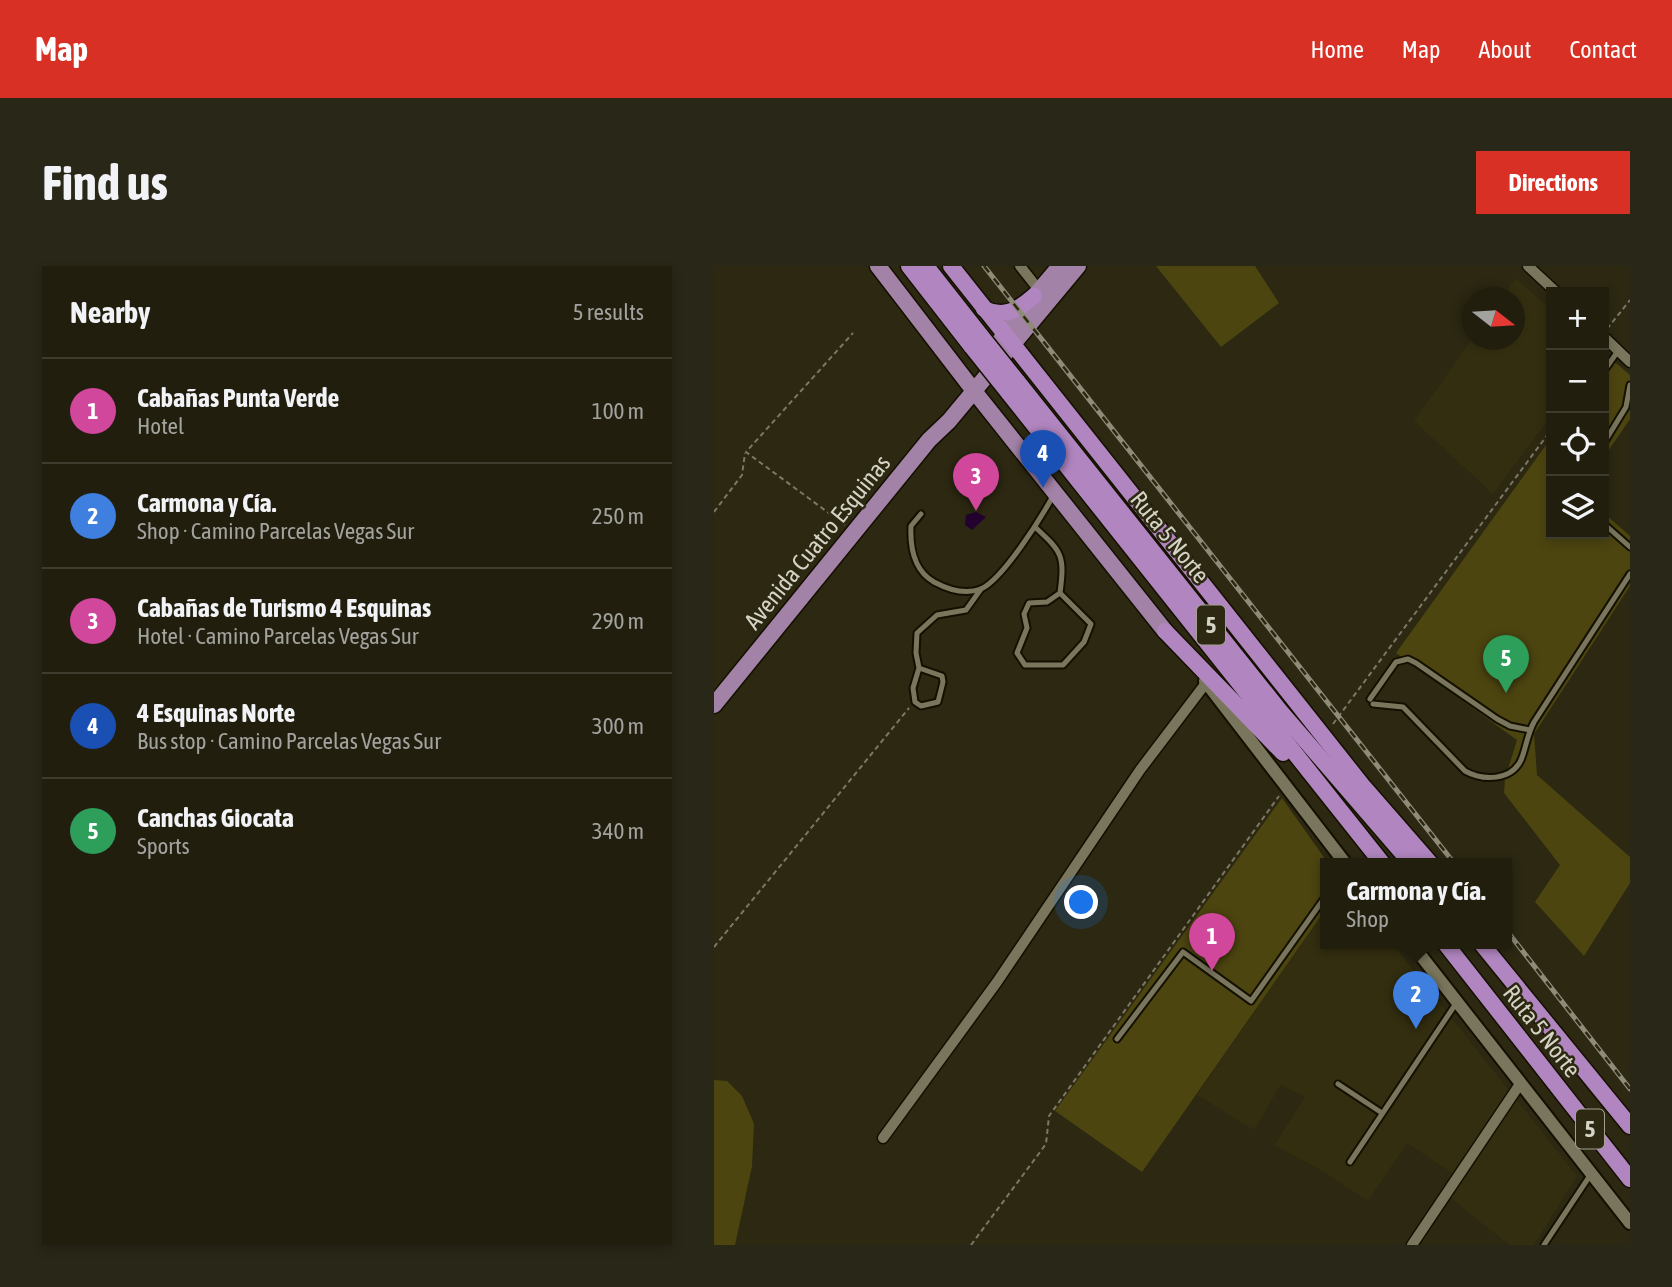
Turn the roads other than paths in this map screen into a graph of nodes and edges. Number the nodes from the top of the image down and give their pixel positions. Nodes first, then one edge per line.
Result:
1 (878, 266) edge
2 (909, 266) edge
3 (926, 266) edge
4 (951, 266) edge
5 (1020, 266) edge
6 (1059, 266) edge
7 (1078, 266) edge
8 (1528, 266) edge
9 (1551, 287) edge
10 (1036, 293) junction
11 (984, 309) junction
12 (1031, 322) junction
13 (1009, 339) junction
14 (1609, 341) edge
15 (977, 342) junction
16 (1618, 351) junction
17 (1630, 362) edge
18 (1609, 364) edge
19 (955, 366) junction
20 (1630, 385) edge
21 (971, 387) junction
22 (1012, 387) junction
23 (956, 398) junction
24 (954, 415) junction
25 (992, 415) junction
26 (1609, 435) edge
27 (929, 440) junction
28 (1055, 493) junction
29 (921, 514) dead end
30 (1035, 527) junction
31 (1609, 528) edge
32 (1630, 547) edge
33 (1630, 575) edge
34 (981, 589) junction
35 (1060, 593) junction
36 (1166, 631) junction
37 (919, 668) junction
38 (1206, 683) junction
39 (714, 705) edge
40 (1530, 730) junction
41 (1353, 826) junction
42 (1341, 858) edge
43 (1378, 858) edge
44 (1407, 858) edge
45 (1426, 858) edge
46 (1320, 904) edge
47 (1415, 949) edge
48 (1450, 949) edge
49 (1486, 949) edge
50 (1492, 949) edge
51 (1457, 1002) junction
52 (1533, 1005) junction
53 (1117, 1039) dead end
54 (1338, 1084) dead end
55 (1520, 1084) junction
56 (1382, 1113) junction
57 (1630, 1126) edge
58 (883, 1138) dead end
59 (1350, 1161) dead end
60 (1591, 1174) junction
61 (1630, 1179) edge
62 (1630, 1223) edge
63 (1412, 1245) edge
64 (1544, 1245) edge

1 - 19 main road
2 - 15 highway, Ruta 5 Norte / 5
3 - 15 highway, Ruta 5 Norte / 5
4 - 11 highway
5 - 10 street
6 - 10 main road, Avenida Cuatro Esquinas
7 - 12 main road, Avenida Cuatro Esquinas
8 - 9 street
10 - 11 highway
10 - 12 main road
10 - 13 main road, Avenida Cuatro Esquinas
11 - 13 highway
12 - 13 main road, Avenida Cuatro Esquinas
13 - 21 main road, Avenida Cuatro Esquinas
13 - 45 highway
14 - 16 street
15 - 22 highway, Ruta 5 Norte / 5, bridge
16 - 17 street
16 - 18 lane
19 - 21 main road
19 - 23 main road
20 - 26 lane
21 - 23 main road, Avenida Cuatro Esquinas
21 - 24 main road, Avenida Cuatro Esquinas
21 - 25 main road
22 - 41 highway, Ruta 5 Norte / 5
22 - 44 highway, Ruta 5 Norte / 5
23 - 27 main road, Avenida Cuatro Esquinas
24 - 25 main road
24 - 27 main road, Avenida Cuatro Esquinas
25 - 28 main road
27 - 39 main road, Avenida Cuatro Esquinas
28 - 30 lane
28 - 36 main road
29 - 34 lane
30 - 34 lane
30 - 35 lane
31 - 32 lane
33 - 40 lane
34 - 37 lane
35 - 35 lane
36 - 38 street
36 - 41 highway
37 - 37 lane
38 - 42 street
38 - 58 street
40 - 40 lane
41 - 43 highway, Ruta 5 Norte / 5
46 - 53 lane
47 - 51 street
48 - 61 highway, Ruta 5 Norte / 5
49 - 52 highway, Ruta 5 Norte / 5
50 - 52 highway
51 - 55 street
51 - 56 lane
52 - 57 highway, Ruta 5 Norte / 5
54 - 56 lane
55 - 60 street
55 - 63 street
56 - 59 lane
60 - 62 street
60 - 64 lane

